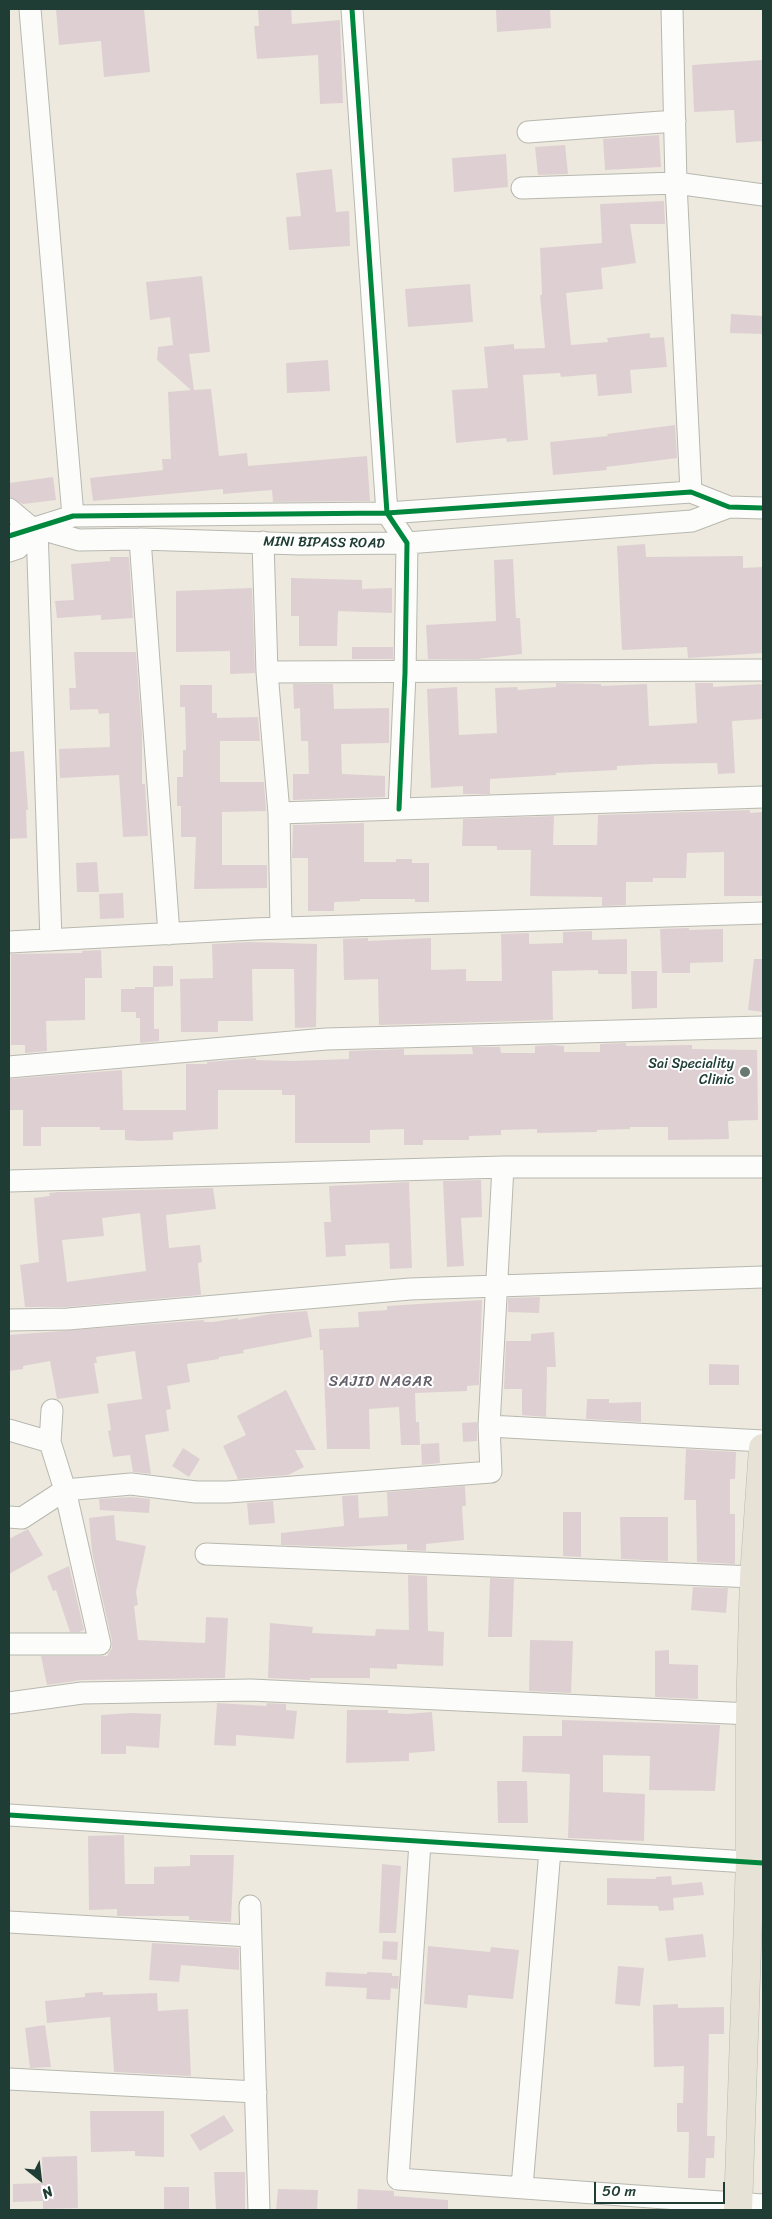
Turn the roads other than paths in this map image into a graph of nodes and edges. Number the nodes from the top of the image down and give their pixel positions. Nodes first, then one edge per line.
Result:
1 (30, 9) edge
2 (352, 9) edge
3 (672, 9) edge
4 (675, 121) junction
5 (528, 132) dead end
6 (676, 183) junction
7 (522, 188) dead end
8 (763, 195) edge
9 (691, 492) junction
10 (729, 507) junction
11 (763, 508) edge
12 (9, 509) edge
13 (387, 513) junction
14 (73, 516) junction
15 (35, 529) junction
16 (9, 536) edge
17 (140, 539) junction
18 (262, 542) junction
19 (407, 543) junction
20 (9, 551) edge
21 (763, 670) edge
22 (267, 672) junction
23 (405, 672) junction
24 (763, 797) edge
25 (398, 809) junction
26 (279, 813) junction
27 (763, 913) edge
28 (281, 928) junction
29 (169, 934) junction
30 (51, 940) junction
31 (9, 942) edge
32 (763, 1027) edge
33 (9, 1067) edge
34 (503, 1167) junction
35 (763, 1167) edge
36 (9, 1181) edge
37 (763, 1277) edge
38 (497, 1286) junction
39 (9, 1320) edge
40 (52, 1410) dead end
41 (489, 1426) junction
42 (9, 1430) edge
43 (763, 1441) edge
44 (50, 1442) junction
45 (763, 1448) edge
46 (65, 1490) junction
47 (9, 1517) edge
48 (206, 1554) dead end
49 (754, 1577) junction
50 (9, 1644) edge
51 (9, 1703) edge
52 (750, 1714) junction
53 (9, 1815) edge
54 (420, 1842) junction
55 (550, 1850) junction
56 (756, 1861) edge
57 (250, 1906) dead end
58 (9, 1922) edge
59 (250, 1936) junction
60 (9, 2079) edge
61 (256, 2092) junction
62 (522, 2187) junction
63 (747, 2206) edge
64 (259, 2210) edge

1 - 14 street
2 - 13 street
3 - 4 street
4 - 5 street
4 - 6 street
6 - 7 street
6 - 8 street
6 - 9 street
9 - 10 street
9 - 13 street
10 - 11 street
10 - 19 street, MINI BIPASS ROAD
12 - 15 street
13 - 14 street
13 - 19 street
14 - 15 street
15 - 16 street
15 - 17 street, MINI BIPASS ROAD
15 - 20 street
15 - 30 street
17 - 18 street, MINI BIPASS ROAD
17 - 29 street
18 - 19 street, MINI BIPASS ROAD
18 - 22 street
19 - 23 street
21 - 23 street
22 - 23 street
22 - 26 street
23 - 25 street
24 - 25 street
25 - 26 street
26 - 28 street
27 - 28 street
28 - 29 street
29 - 30 street
30 - 31 street
32 - 33 street
34 - 35 street
34 - 36 street
34 - 38 street
37 - 38 street
38 - 39 street
38 - 41 street
40 - 44 street
41 - 43 street
41 - 46 street
42 - 44 street
44 - 46 street
45 - 49 main road
46 - 47 street
46 - 50 street
48 - 49 street
49 - 52 main road
51 - 52 street
52 - 56 main road
53 - 54 street
54 - 55 street
54 - 62 street
55 - 56 street
55 - 62 street
56 - 63 main road
57 - 59 street
58 - 59 street
59 - 61 street
60 - 61 street
61 - 64 street
62 - 63 street

